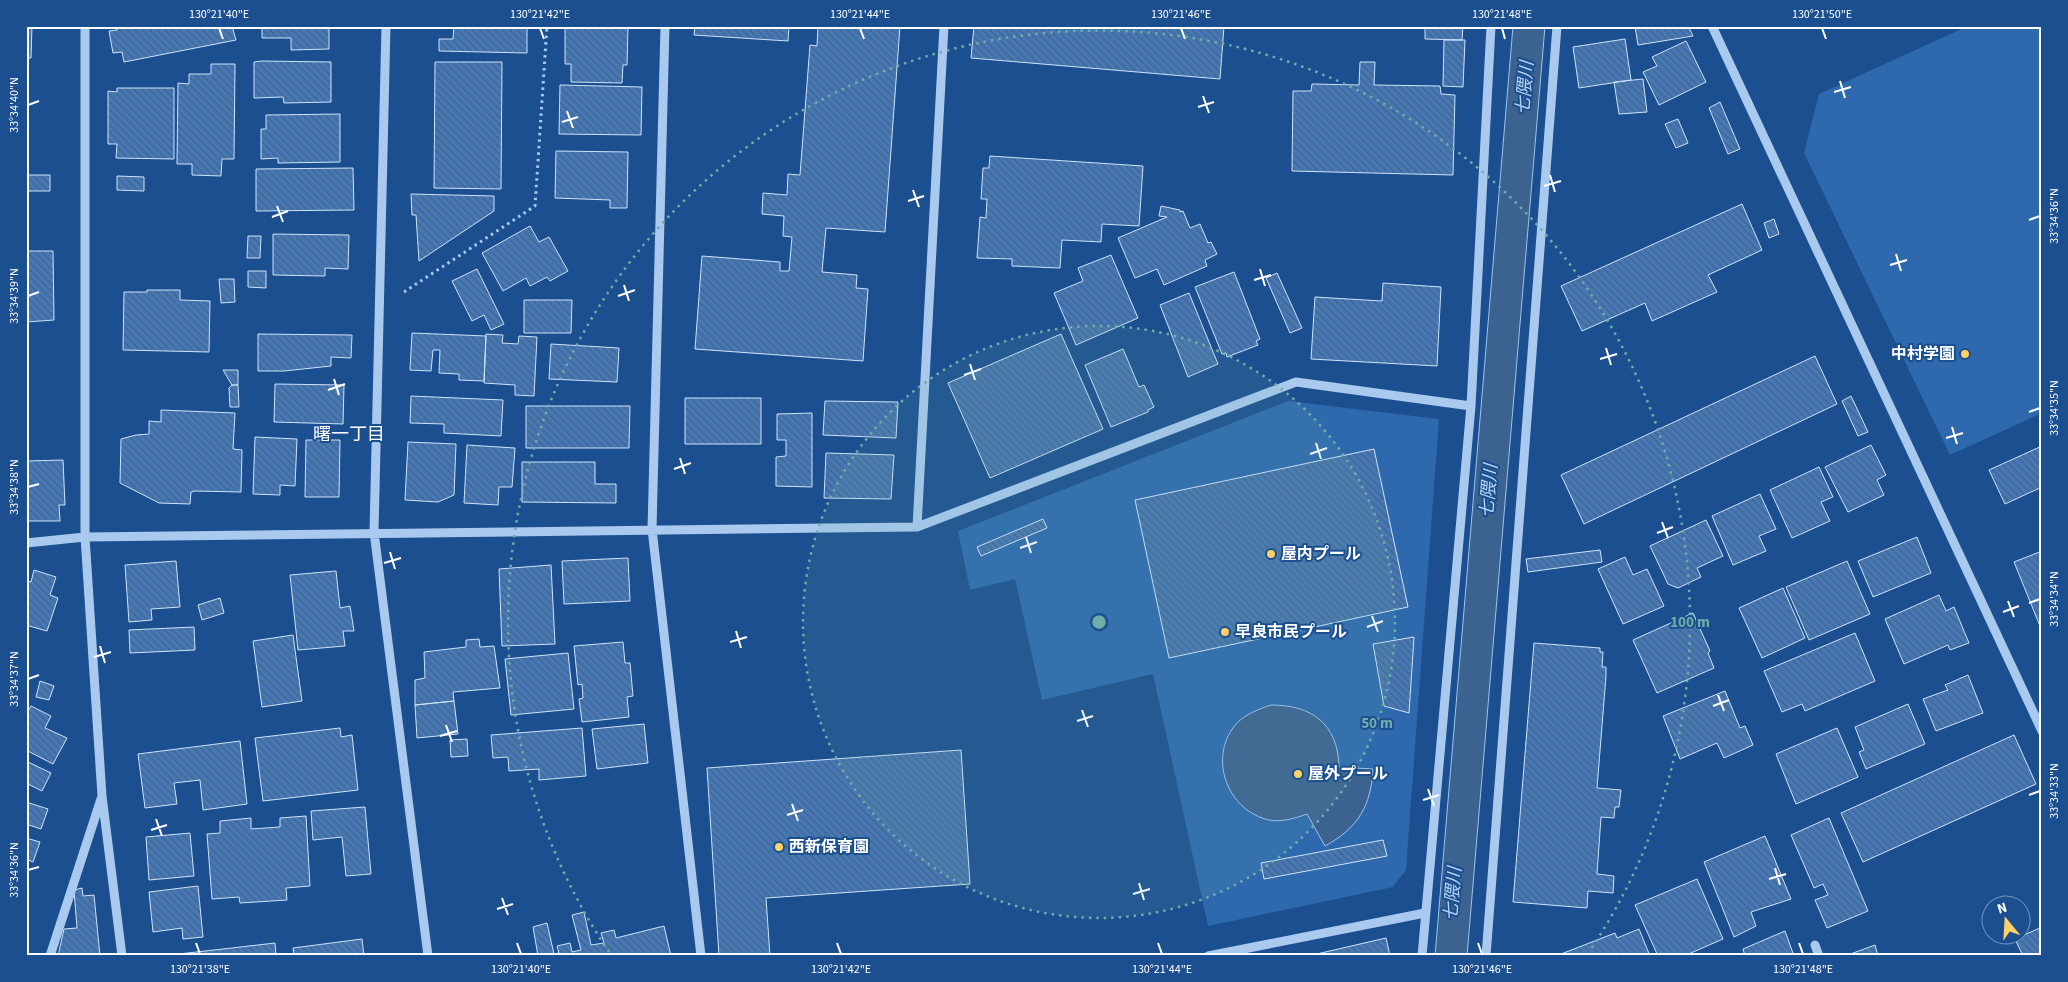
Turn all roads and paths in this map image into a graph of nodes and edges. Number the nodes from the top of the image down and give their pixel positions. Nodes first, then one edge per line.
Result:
1 (85, 26) edge
2 (386, 26) edge
3 (547, 26) edge
4 (665, 26) edge
5 (944, 26) edge
6 (1491, 26) edge
7 (1557, 26) edge
8 (1712, 26) edge
9 (379, 309) junction
10 (1472, 406) junction
11 (917, 527) junction
12 (652, 529) junction
13 (374, 532) junction
14 (86, 537) junction
15 (26, 543) edge
16 (2042, 732) edge
17 (102, 796) junction
18 (1425, 913) junction
19 (1814, 945) dead end
20 (50, 956) edge
21 (122, 956) edge
22 (428, 956) edge
23 (701, 956) edge
24 (1208, 956) edge
25 (1422, 956) edge
26 (1486, 956) edge
27 (1819, 956) edge

1 - 14 street
2 - 9 street
3 - 9 path
4 - 12 street
5 - 11 street
6 - 10 street
7 - 26 street
8 - 16 street
9 - 13 street
10 - 11 street
10 - 18 street
11 - 12 street
12 - 13 street
12 - 23 street
13 - 14 street
13 - 22 street
14 - 15 street
14 - 17 street
17 - 20 street
17 - 21 street
18 - 24 street
18 - 25 street
19 - 27 street

